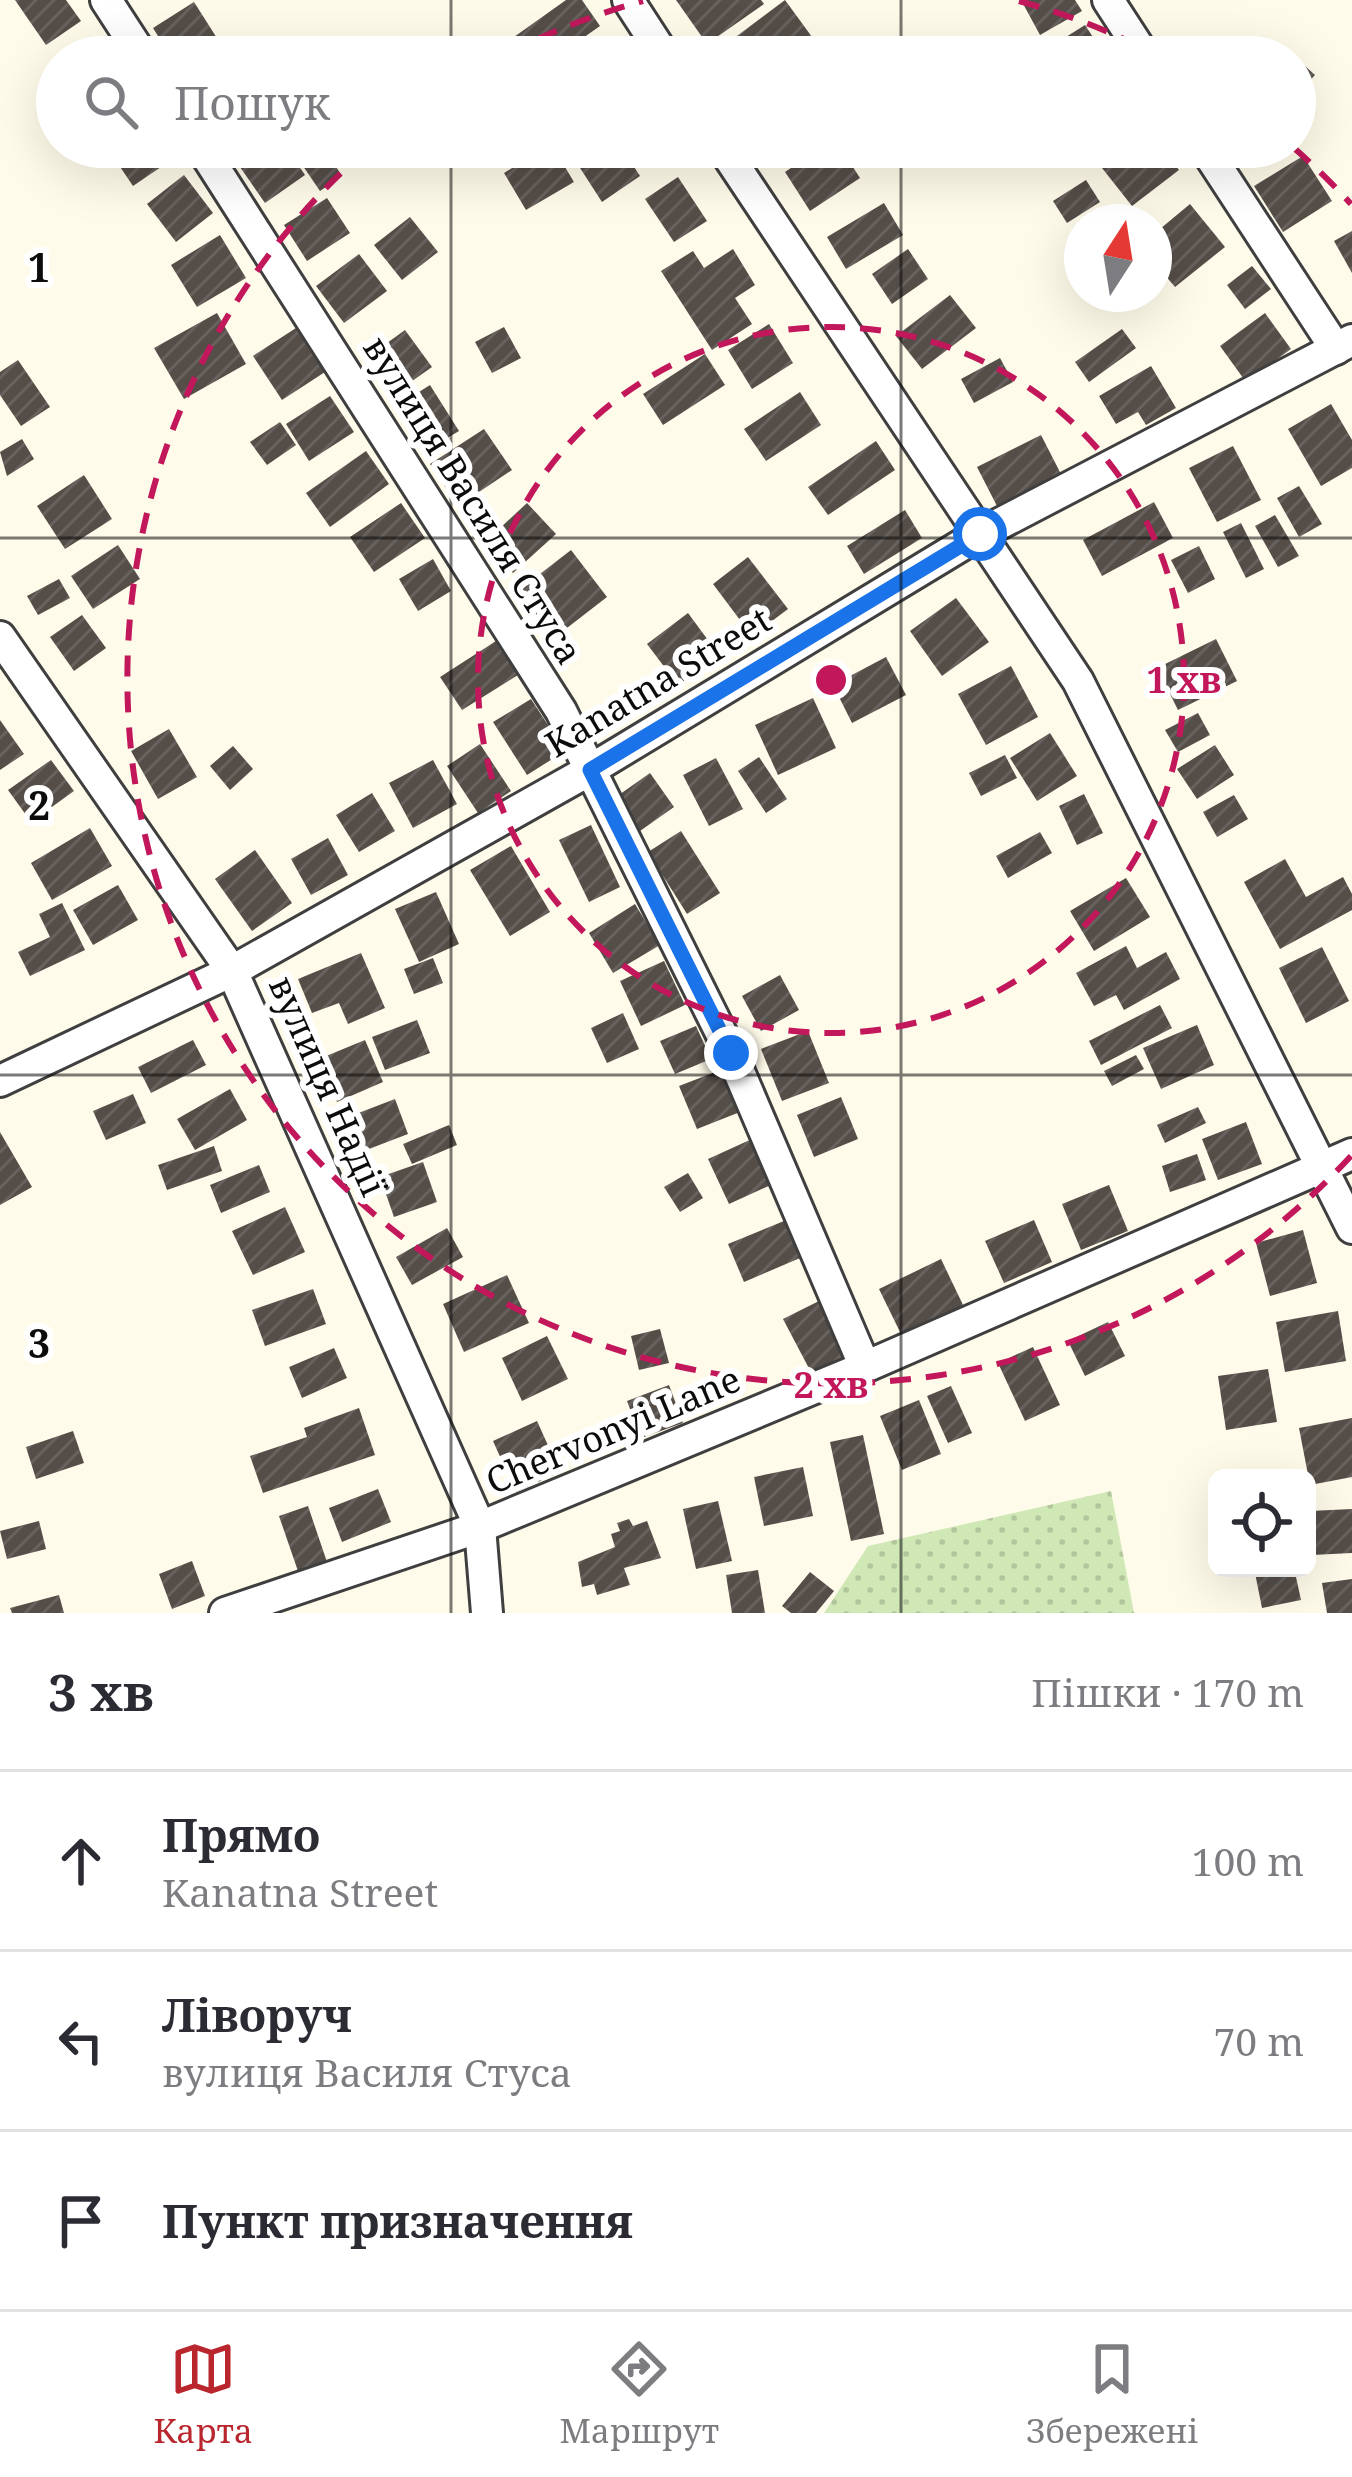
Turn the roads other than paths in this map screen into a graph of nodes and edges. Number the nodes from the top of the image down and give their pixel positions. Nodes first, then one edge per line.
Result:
1 (106, 0) edge
2 (628, 0) edge
3 (1108, 0) edge
4 (129, 36) edge
5 (651, 36) edge
6 (1131, 36) edge
7 (214, 168) edge
8 (736, 168) edge
9 (1219, 168) edge
10 (1344, 345) edge
11 (980, 534) junction
12 (0, 637) edge
13 (590, 770) junction
14 (232, 971) junction
15 (0, 1081) edge
16 (1352, 1154) edge
17 (1323, 1170) junction
18 (1352, 1228) edge
19 (865, 1367) junction
20 (481, 1527) junction
21 (225, 1613) edge
22 (488, 1613) edge

1 - 4 street
2 - 5 street
3 - 6 street
7 - 13 street, вулиця Василя Стуса
8 - 11 street
9 - 10 street
10 - 11 street, Kanatna Street
11 - 13 street, Kanatna Street
11 - 17 street
12 - 14 street, вулиця Надії
13 - 14 street, Kanatna Street
13 - 19 street, вулиця Василя Стуса
14 - 15 street, Kanatna Street
14 - 20 street, вулиця Надії
16 - 17 street, Chervonyi Lane
17 - 18 street
17 - 19 street, Chervonyi Lane
19 - 20 street, Chervonyi Lane
20 - 21 street, Chervonyi Lane
20 - 22 street, вулиця Надії

